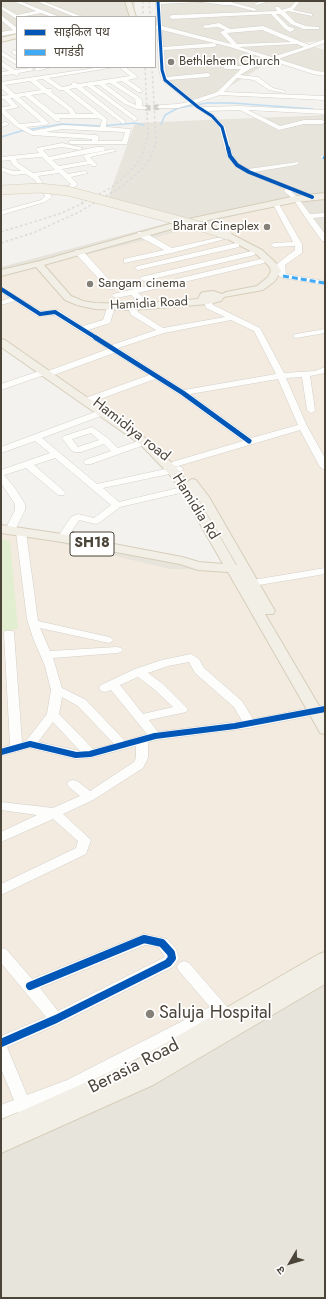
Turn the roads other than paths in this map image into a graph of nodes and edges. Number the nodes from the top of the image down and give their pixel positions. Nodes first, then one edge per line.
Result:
1 (15, 1) edge
2 (38, 1) edge
3 (128, 1) edge
4 (201, 1) edge
5 (268, 1) edge
6 (298, 1) edge
7 (158, 2) edge
8 (198, 2) edge
9 (1, 7) edge
10 (277, 7) dead end
11 (55, 8) junction
12 (289, 10) junction
13 (41, 11) junction
14 (255, 12) junction
15 (272, 12) junction
16 (281, 12) junction
17 (159, 13) junction
18 (310, 15) dead end
19 (16, 16) edge
20 (21, 16) edge
21 (54, 16) edge
22 (77, 16) edge
23 (133, 16) edge
24 (1, 17) edge
25 (172, 17) dead end
26 (199, 23) dead end
27 (205, 26) dead end
28 (239, 26) junction
29 (158, 27) junction
30 (263, 28) junction
31 (317, 28) dead end
32 (16, 30) edge
33 (16, 31) edge
34 (10, 32) junction
35 (1, 34) edge
36 (277, 34) junction
37 (16, 36) edge
38 (16, 37) edge
39 (220, 38) dead end
40 (228, 38) junction
41 (1, 40) edge
42 (325, 41) edge
43 (300, 43) junction
44 (222, 44) junction
45 (251, 44) junction
46 (206, 46) junction
47 (234, 46) junction
48 (308, 46) junction
49 (160, 49) junction
50 (319, 49) dead end
51 (210, 52) dead end
52 (1, 53) edge
53 (160, 56) junction
54 (167, 56) dead end
55 (263, 56) junction
56 (275, 59) junction
57 (16, 63) edge
58 (16, 64) edge
59 (3, 66) edge
60 (226, 67) dead end
61 (250, 67) junction
62 (123, 68) edge
63 (91, 70) junction
64 (113, 70) edge
65 (188, 70) dead end
66 (76, 71) edge
67 (15, 72) junction
68 (40, 72) edge
69 (1, 74) edge
70 (61, 74) junction
71 (325, 74) edge
72 (208, 75) dead end
73 (236, 76) junction
74 (164, 77) junction
75 (24, 79) junction
76 (1, 80) edge
77 (124, 80) junction
78 (112, 82) junction
79 (89, 83) junction
80 (100, 83) junction
81 (1, 85) edge
82 (77, 87) junction
83 (67, 90) junction
84 (140, 90) dead end
85 (50, 92) junction
86 (32, 93) junction
87 (217, 94) junction
88 (14, 96) junction
89 (3, 98) edge
90 (312, 98) junction
91 (325, 98) edge
92 (50, 102) dead end
93 (196, 106) junction
94 (55, 107) dead end
95 (160, 107) tunnel mouth
96 (325, 107) edge
97 (239, 108) junction
98 (267, 109) junction
99 (1, 110) edge
100 (325, 112) edge
101 (278, 113) junction
102 (252, 114) junction
103 (53, 116) junction
104 (70, 116) junction
105 (100, 116) junction
106 (320, 118) junction
107 (135, 119) dead end
108 (300, 120) dead end
109 (123, 122) dead end
110 (272, 122) junction
111 (58, 124) junction
112 (24, 125) junction
113 (70, 127) junction
114 (102, 127) junction
115 (85, 128) junction
116 (114, 129) junction
117 (32, 133) junction
118 (52, 136) junction
119 (66, 136) junction
120 (74, 140) junction
121 (95, 140) junction
122 (109, 143) junction
123 (80, 148) junction
124 (114, 154) dead end
125 (44, 156) junction
126 (12, 158) junction
127 (1, 159) edge
128 (296, 163) dead end
129 (59, 170) junction
130 (3, 171) edge
131 (247, 171) junction
132 (85, 173) dead end
133 (31, 174) junction
134 (67, 176) junction
135 (42, 187) junction
136 (1, 189) edge
137 (288, 189) junction
138 (325, 195) edge
139 (312, 197) junction
140 (296, 200) junction
141 (276, 204) junction
142 (1, 213) edge
143 (324, 215) dead end
144 (307, 216) junction
145 (141, 234) junction
146 (224, 237) junction
147 (325, 239) edge
148 (196, 244) junction
149 (298, 244) junction
150 (236, 245) dead end
151 (274, 245) dead end
152 (172, 250) junction
153 (79, 252) junction
154 (206, 252) junction
155 (252, 253) dead end
156 (149, 256) junction
157 (181, 258) junction
158 (261, 260) dead end
159 (127, 261) dead end
160 (41, 264) junction
161 (153, 264) junction
162 (195, 267) junction
163 (138, 268) dead end
164 (1, 273) edge
165 (168, 273) junction
166 (205, 275) junction
167 (144, 279) dead end
168 (180, 281) junction
169 (325, 283) edge
170 (111, 287) dead end
171 (1, 289) edge
172 (133, 292) junction
173 (116, 296) dead end
174 (73, 297) junction
175 (212, 298) junction
176 (14, 299) junction
177 (1, 303) edge
178 (145, 303) junction
179 (111, 307) junction
180 (132, 307) junction
181 (231, 318) junction
182 (82, 329) junction
183 (162, 331) junction
184 (325, 331) edge
185 (296, 336) dead end
186 (1, 337) edge
187 (1, 342) edge
188 (113, 349) junction
189 (325, 370) edge
190 (48, 373) junction
191 (316, 373) junction
192 (306, 374) junction
193 (156, 376) junction
194 (281, 376) junction
195 (325, 376) edge
196 (1, 387) edge
197 (183, 393) junction
198 (89, 400) junction
199 (311, 410) dead end
200 (103, 412) junction
201 (303, 426) junction
202 (37, 438) junction
203 (106, 441) dead end
204 (144, 442) junction
205 (249, 442) junction
206 (325, 446) edge
207 (314, 447) junction
208 (2, 449) edge
209 (117, 452) junction
210 (56, 454) junction
211 (88, 462) dead end
212 (27, 464) junction
213 (325, 467) edge
214 (176, 468) junction
215 (1, 473) edge
216 (1, 477) edge
217 (1, 486) edge
218 (96, 487) junction
219 (186, 488) junction
220 (61, 493) dead end
221 (15, 501) junction
222 (117, 505) junction
223 (9, 530) edge
224 (62, 538) junction
225 (239, 569) junction
226 (325, 571) edge
227 (253, 583) junction
228 (33, 623) junction
229 (9, 633) dead end
230 (109, 640) dead end
231 (117, 650) dead end
232 (46, 656) junction
233 (139, 672) junction
234 (57, 690) junction
235 (321, 712) edge
236 (52, 715) junction
237 (141, 718) junction
238 (249, 724) junction
239 (325, 729) edge
240 (155, 736) junction
241 (142, 740) junction
242 (30, 744) junction
243 (123, 746) junction
244 (16, 749) junction
245 (1, 752) edge
246 (90, 754) junction
247 (73, 784) dead end
248 (89, 797) junction
249 (1, 806) edge
250 (54, 813) junction
251 (2, 835) edge
252 (1, 890) edge
253 (1, 953) edge
254 (325, 959) edge
255 (184, 967) dead end
256 (325, 975) edge
257 (30, 986) junction
258 (228, 1017) junction
259 (56, 1019) junction
260 (1, 1043) edge
261 (1, 1051) edge
262 (26, 1110) junction
263 (1, 1112) edge
264 (1, 1129) edge
265 (1, 1144) edge

1 - 9 street
1 - 13 street
2 - 11 street
3 - 23 main road
4 - 8 street
4 - 14 street
5 - 14 street
6 - 12 street
7 - 8 street
7 - 17 street
8 - 17 street
9 - 19 street
10 - 16 street
11 - 13 street
11 - 22 street
12 - 16 street
12 - 18 street
13 - 20 street
13 - 21 street
14 - 15 street
14 - 25 street
14 - 30 street
15 - 16 street
15 - 36 street
16 - 31 street
17 - 29 street
24 - 32 street
26 - 28 street
27 - 28 street
28 - 30 street
28 - 40 street
29 - 44 street
29 - 49 street
30 - 36 street
30 - 45 street
33 - 34 street
34 - 35 street
34 - 37 street
36 - 43 street
38 - 41 main road
39 - 40 street
40 - 47 street
42 - 48 street
43 - 45 street
43 - 48 street
44 - 46 street
44 - 47 street
45 - 47 street
46 - 49 street
46 - 51 street
47 - 55 street
48 - 50 street
48 - 56 street
49 - 53 street
52 - 57 street
53 - 54 street
53 - 74 street
55 - 56 street
55 - 61 street
56 - 61 street
56 - 71 street
58 - 59 street
59 - 67 street
60 - 61 street
61 - 73 street
62 - 77 street
63 - 64 street
63 - 66 street
63 - 78 street
64 - 78 street
65 - 74 street
66 - 68 street
66 - 70 street
67 - 68 street
67 - 69 street
67 - 75 street
68 - 70 street
68 - 75 street
68 - 83 street
70 - 82 street
72 - 74 street
73 - 87 street
73 - 90 street
74 - 93 street
75 - 76 street
75 - 81 street
75 - 85 street
75 - 86 street
77 - 78 street
77 - 84 street
78 - 80 street
78 - 80 street
79 - 80 street
79 - 82 street
79 - 107 street
81 - 88 street
82 - 83 street
82 - 109 street
83 - 85 street
83 - 105 street
85 - 86 street
85 - 104 street
86 - 88 street
86 - 92 street
86 - 103 street
87 - 90 street
87 - 93 street
87 - 96 street
88 - 89 street
88 - 112 street
89 - 99 street
90 - 91 street
93 - 95 street
93 - 97 street
93 - 131 street
94 - 104 street
97 - 98 street
97 - 102 street
98 - 101 street
98 - 102 street
99 - 112 street
100 - 106 street
101 - 102 street
101 - 106 street
102 - 110 street
103 - 104 street
103 - 111 street
104 - 105 street
105 - 114 street
106 - 110 street
108 - 110 street
111 - 113 street
111 - 117 street
111 - 118 street
112 - 117 street
113 - 115 street
113 - 119 street
114 - 115 street
114 - 116 street
114 - 121 street
115 - 120 street
116 - 122 street
116 - 122 street
117 - 118 street
118 - 119 street
119 - 120 street
120 - 121 street
120 - 121 street
120 - 123 street
120 - 125 street
121 - 122 street
123 - 125 street
123 - 125 street
124 - 129 street
125 - 126 street
125 - 129 street
126 - 127 street
126 - 133 street
128 - 131 street
129 - 133 street
129 - 134 street
130 - 133 street
131 - 137 street
132 - 134 street
133 - 135 street
134 - 135 street
135 - 136 street
135 - 142 street
136 - 146 main road, Hamidia Road, bridge
137 - 138 street
137 - 139 street
137 - 140 street
138 - 139 main road
139 - 140 main road
140 - 141 main road
140 - 144 street
141 - 145 main road
141 - 149 street
143 - 144 street
144 - 147 street
145 - 152 street
145 - 153 main road
146 - 148 street
146 - 175 main road, Hamidia Road
148 - 152 street
148 - 154 street
149 - 151 street
149 - 169 street
150 - 154 street
152 - 156 street
152 - 157 street
153 - 160 main road
153 - 170 street
154 - 157 street
155 - 162 street
156 - 159 street
156 - 161 street
157 - 161 street
157 - 162 street
158 - 166 street
160 - 164 main road
160 - 174 main road, Hamidia Road
161 - 163 street
161 - 165 street
162 - 165 street
162 - 166 street
165 - 167 street
165 - 168 street
166 - 168 street
168 - 172 street
171 - 176 street
172 - 173 street
172 - 178 street
174 - 178 main road, Hamidia Road
174 - 179 main road, Hamidia Road
175 - 178 main road, Hamidia Road
175 - 180 main road, Hamidia Road
175 - 181 street
176 - 177 street
176 - 182 street
179 - 180 main road, Hamidia Road
179 - 182 street
180 - 183 street
181 - 183 street
181 - 194 street
182 - 188 street
183 - 188 street
184 - 185 street
186 - 190 main road
187 - 190 main road, Hamidia Rd
188 - 190 street
188 - 193 street
189 - 191 street
190 - 196 street
190 - 198 main road, Hamidia Rd
191 - 192 street
191 - 195 street
192 - 194 street
192 - 199 street
193 - 197 street
193 - 198 street
194 - 197 street
194 - 201 street
197 - 205 street
198 - 200 main road, Hamidia Rd
198 - 214 main road, Hamidiya road
200 - 202 street
200 - 204 main road, Hamidia Rd
201 - 205 street
201 - 207 street
202 - 208 street
202 - 210 street
203 - 209 street
204 - 209 street
204 - 214 main road, Hamidia Rd
205 - 214 street
206 - 207 street
207 - 213 street
209 - 211 street
210 - 212 street
210 - 218 street
212 - 215 street
212 - 220 street
214 - 218 street
214 - 219 main road, Hamidia Rd
214 - 225 main road, Hamidiya road
216 - 221 street
217 - 221 street
218 - 222 street
219 - 222 street
219 - 225 main road, Hamidia Rd
221 - 223 street
222 - 224 street
223 - 224 main road, SH18
223 - 228 street
224 - 225 main road, SH18
225 - 227 main road, Hamidia Rd
225 - 235 main road, Hamidia Rd
226 - 227 street
227 - 235 main road, Hamidia Rd
228 - 230 street
228 - 232 street
229 - 244 street
231 - 232 street
232 - 234 street
233 - 237 street
233 - 237 street
233 - 238 street
234 - 236 street
234 - 243 street
235 - 238 street
235 - 239 main road, Hamidia Rd
236 - 242 street
236 - 246 street
237 - 240 street
238 - 240 street
240 - 241 street
241 - 243 street
241 - 248 street
242 - 244 street
242 - 246 street
243 - 246 street
244 - 245 street
247 - 248 street
248 - 250 street
249 - 250 street
250 - 251 street
250 - 252 street
253 - 257 street
254 - 258 main road, Berasia Road
255 - 258 street
256 - 258 main road, Berasia Road
257 - 259 street
257 - 259 street
258 - 262 main road, Berasia Road
258 - 265 main road, Berasia Road
259 - 260 street
261 - 262 street
262 - 263 street
262 - 264 main road, Berasia Road

